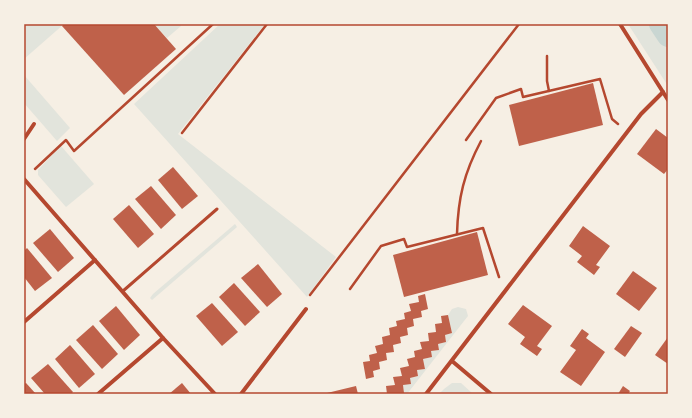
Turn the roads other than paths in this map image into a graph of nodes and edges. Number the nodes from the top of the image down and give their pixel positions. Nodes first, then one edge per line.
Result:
1 (620, 24) edge
2 (663, 92) junction
3 (668, 100) edge
4 (34, 124) dead end
5 (24, 138) edge
6 (24, 179) edge
7 (217, 208) dead end
8 (95, 260) junction
9 (123, 291) junction
10 (306, 309) dead end
11 (24, 322) edge
12 (163, 338) junction
13 (452, 361) junction
14 (98, 394) edge
15 (215, 394) edge
16 (241, 394) edge
17 (426, 394) edge
18 (491, 394) edge

1 - 2 street
2 - 3 street
2 - 13 street
4 - 5 street
6 - 8 street
7 - 9 lane
8 - 9 street
8 - 11 street
9 - 12 street
10 - 16 street
12 - 14 street
12 - 15 street
13 - 17 street
13 - 18 street

